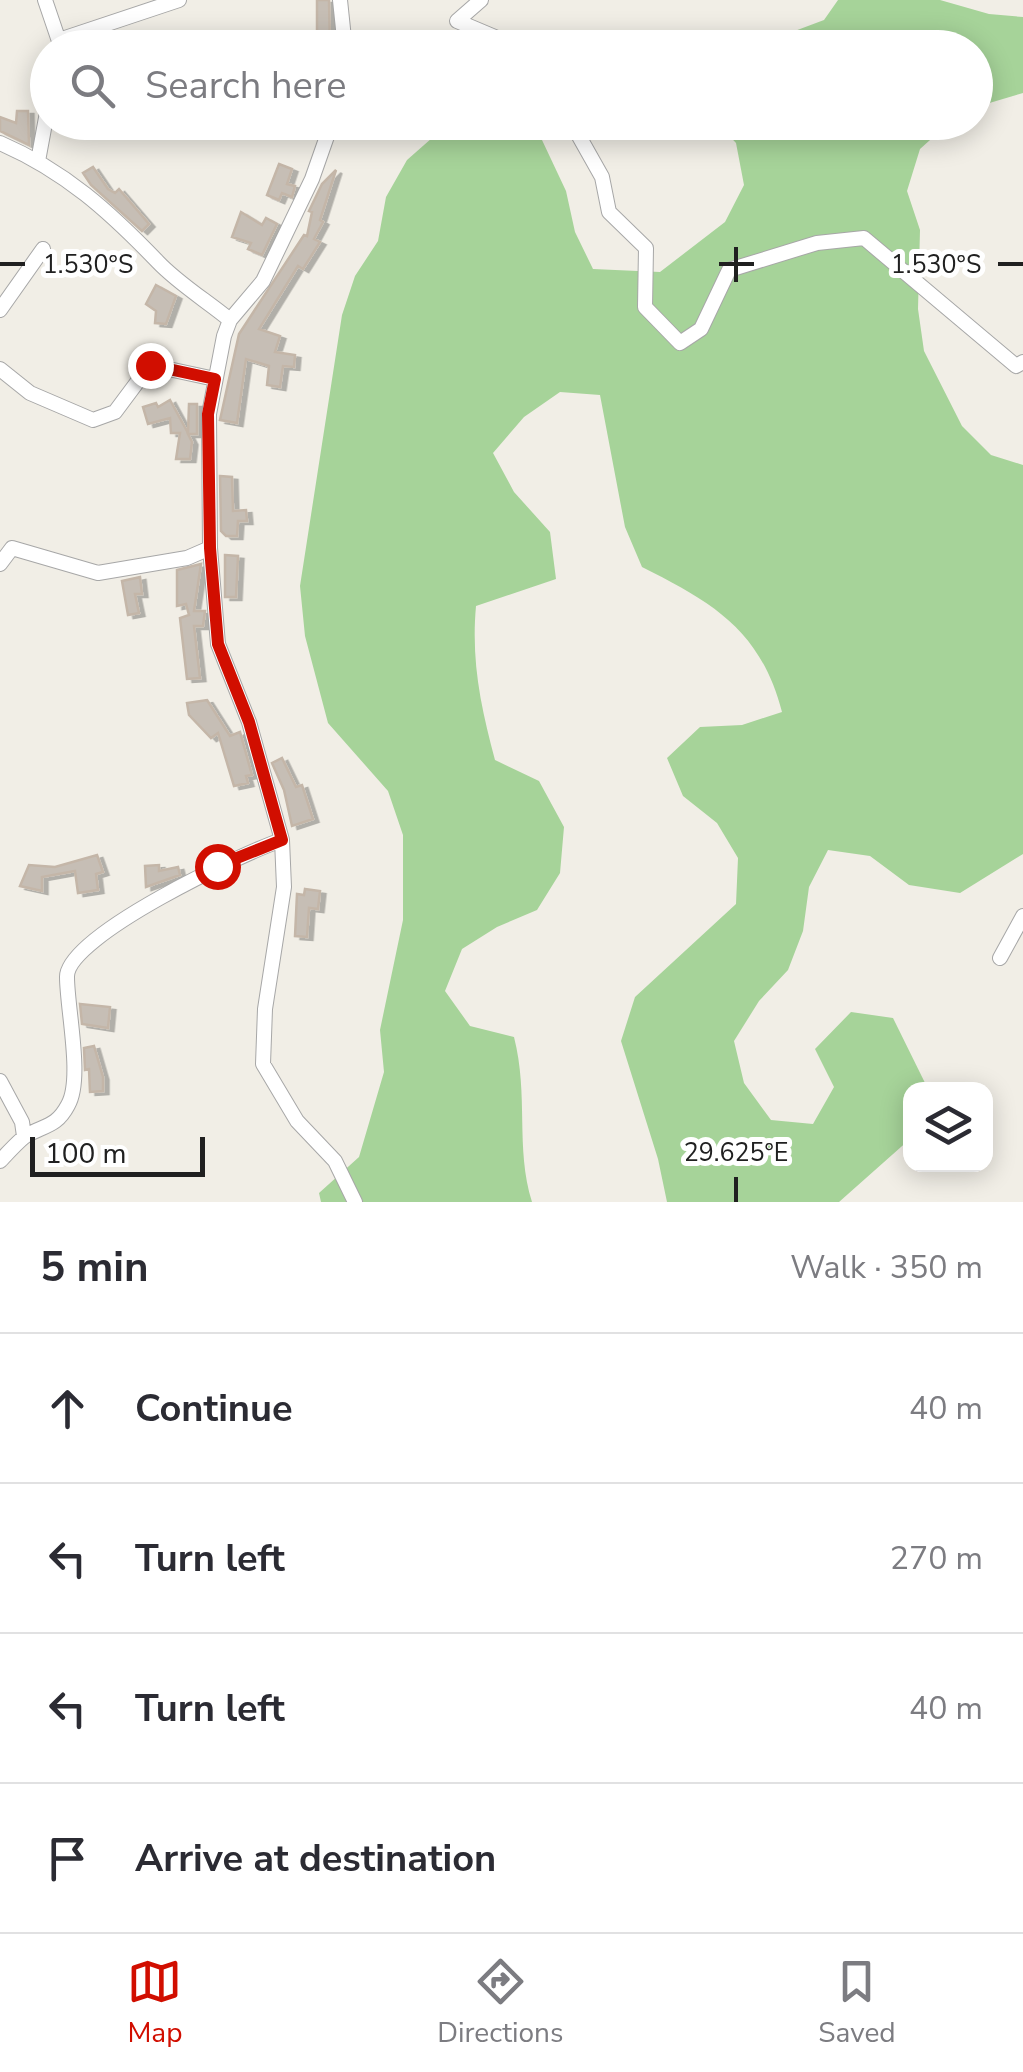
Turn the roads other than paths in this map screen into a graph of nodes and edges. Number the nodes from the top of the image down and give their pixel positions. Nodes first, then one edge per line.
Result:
1 (45, 0) edge
2 (179, 0) edge
3 (340, 0) edge
4 (481, 0) edge
5 (57, 30) edge
6 (97, 30) edge
7 (343, 30) edge
8 (478, 30) edge
9 (42, 140) edge
10 (326, 140) edge
11 (581, 140) edge
12 (0, 143) edge
13 (38, 161) junction
14 (43, 249) dead end
15 (0, 310) edge
16 (230, 320) junction
17 (1023, 362) edge
18 (0, 369) edge
19 (215, 379) junction
20 (210, 548) junction
21 (0, 564) edge
22 (282, 840) junction
23 (1023, 916) edge
24 (1000, 958) dead end
25 (0, 1081) edge
26 (24, 1136) junction
27 (0, 1161) edge
28 (356, 1202) edge

1 - 5 street
2 - 6 street
3 - 7 street
4 - 8 street
9 - 13 street
10 - 16 street
11 - 17 street
12 - 13 street
13 - 16 street
14 - 15 street
16 - 19 street
18 - 19 street
19 - 20 street
20 - 21 street
20 - 22 street
22 - 26 street
22 - 28 street
23 - 24 street
25 - 26 street
26 - 27 street

